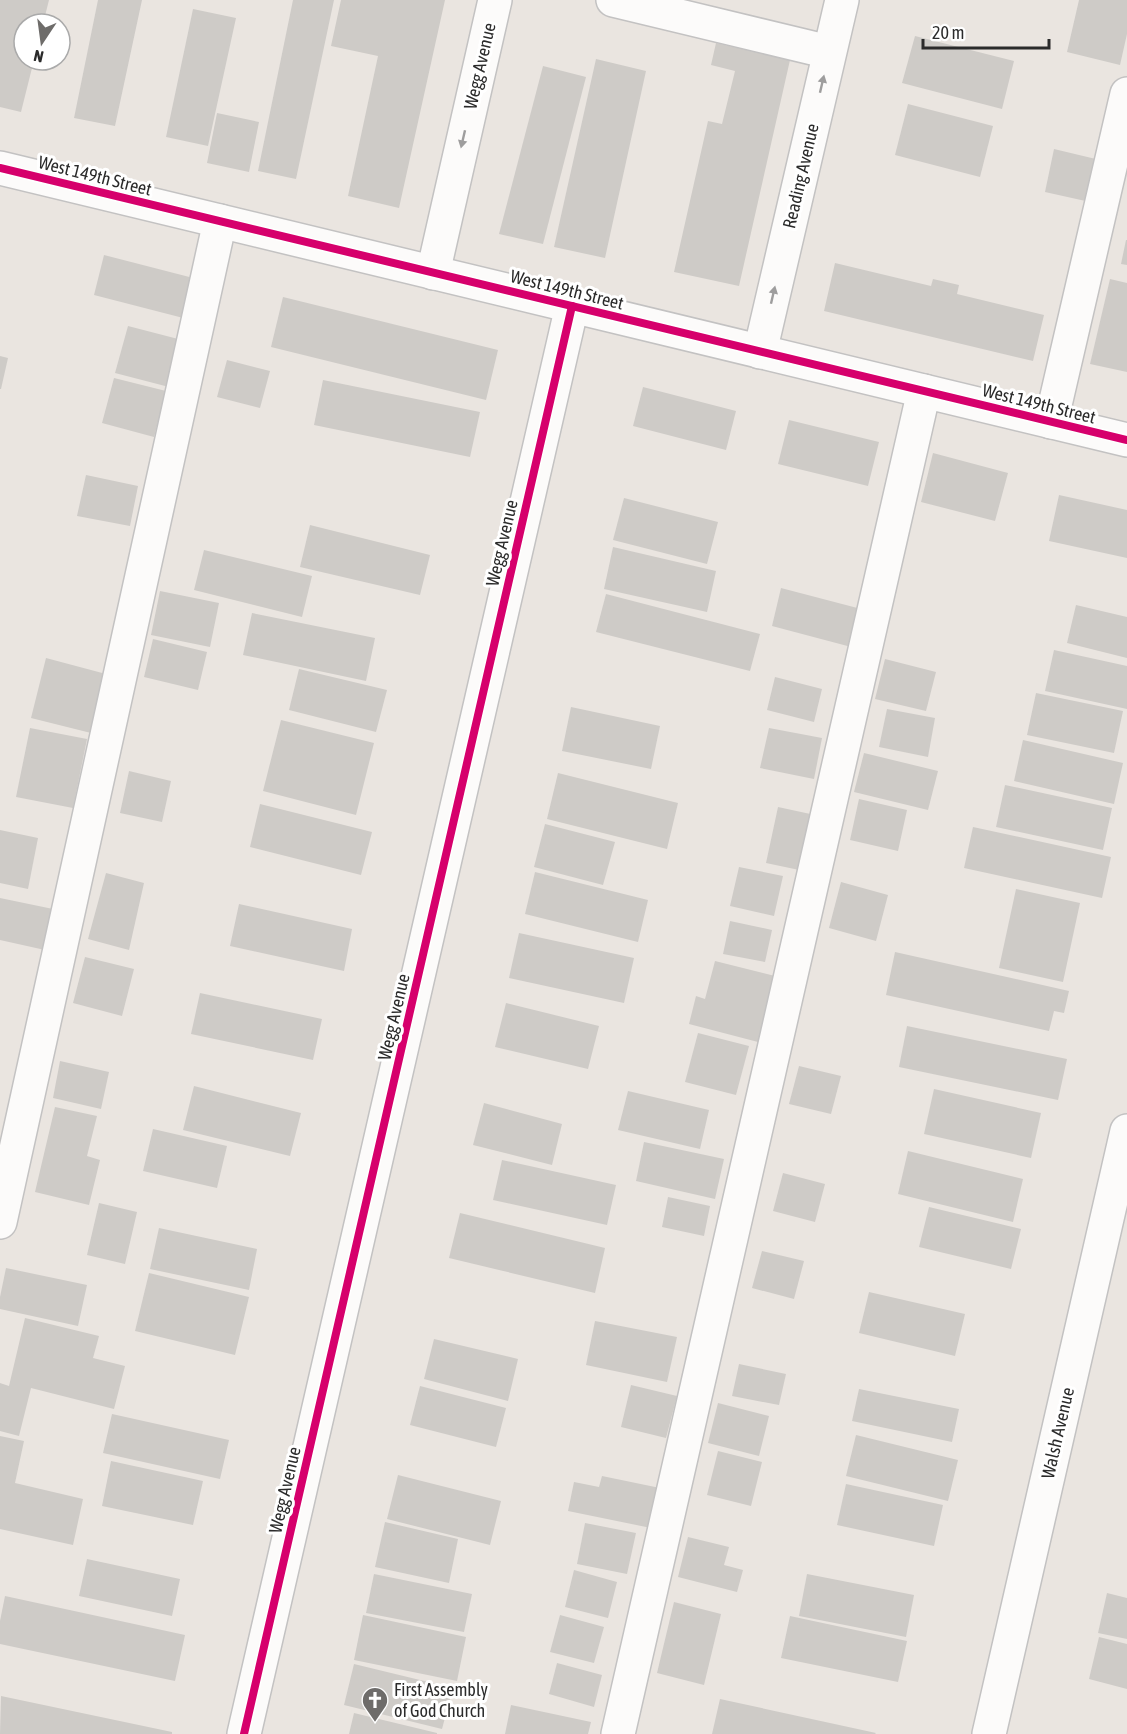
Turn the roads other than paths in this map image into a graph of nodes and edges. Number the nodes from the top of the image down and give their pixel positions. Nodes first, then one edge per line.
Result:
1 (495, 0) edge
2 (613, 0) edge
3 (842, 0) edge
4 (830, 52) junction
5 (1127, 94) edge
6 (0, 168) edge
7 (220, 221) junction
8 (433, 273) junction
9 (572, 306) junction
10 (760, 352) junction
11 (924, 391) junction
12 (1051, 422) junction
13 (1127, 440) edge
14 (1127, 1131) edge
15 (0, 1222) edge
16 (244, 1734) edge
17 (618, 1734) edge
18 (989, 1734) edge

1 -> 8 street, Wegg Avenue
2 - 4 street
3 - 4 street, Reading Avenue
10 -> 4 street, Reading Avenue
5 - 12 street
6 - 7 street, West 149th Street
7 - 8 street, West 149th Street
7 - 15 street
8 - 9 street, West 149th Street
9 - 10 street, West 149th Street
9 - 16 street, Wegg Avenue
10 - 11 street, West 149th Street
11 - 12 street, West 149th Street
11 - 17 street
12 - 13 street, West 149th Street
14 - 18 street, Walsh Avenue

